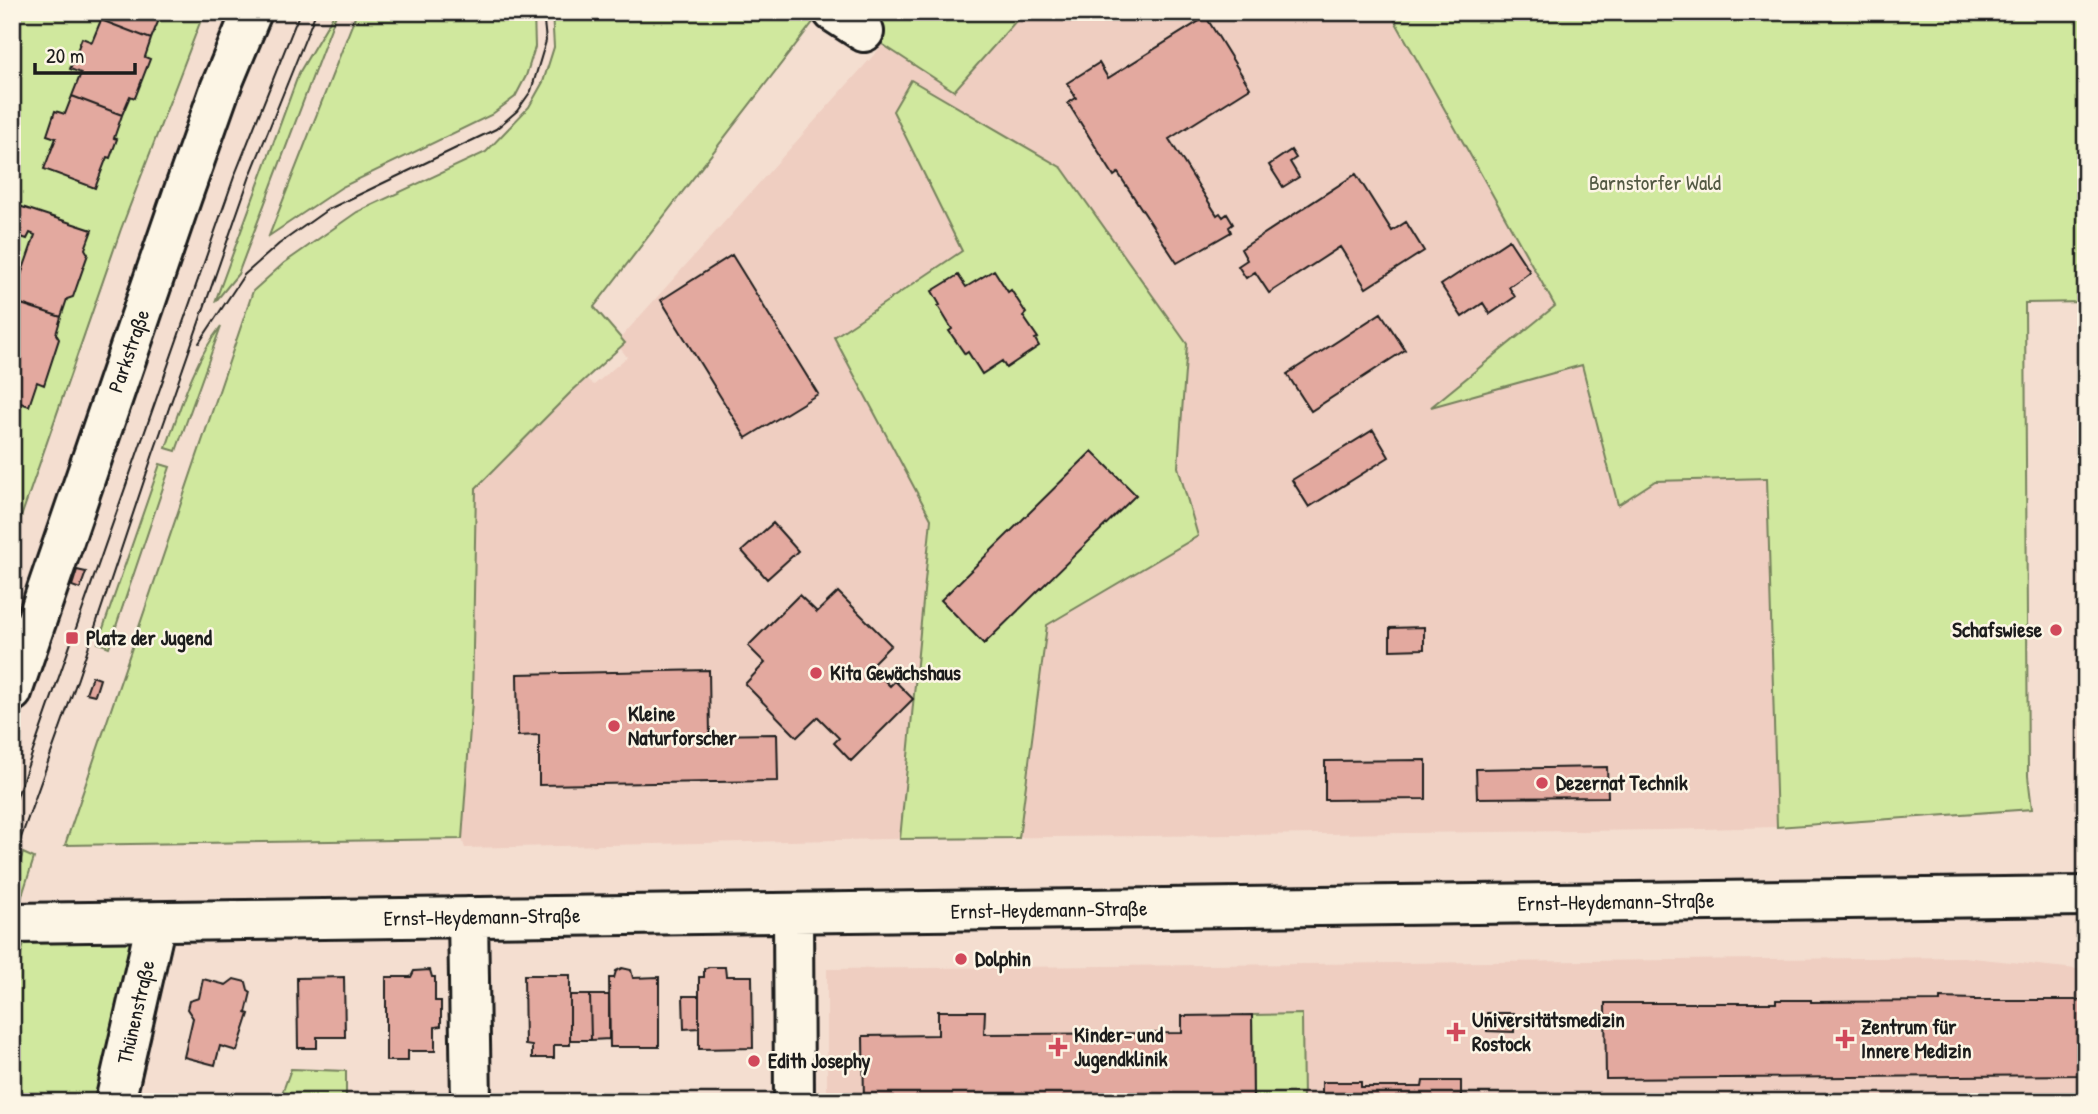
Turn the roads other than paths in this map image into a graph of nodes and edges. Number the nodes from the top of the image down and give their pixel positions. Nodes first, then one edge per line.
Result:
1 (252, 12) edge
2 (12, 692) edge
3 (2086, 896) edge
4 (793, 913) junction
5 (156, 922) junction
6 (12, 923) edge
7 (468, 936) junction
8 (115, 1102) edge
9 (471, 1102) edge
10 (793, 1102) edge

1 - 2 street, Parkstraße
3 - 4 street, Ernst-Heydemann-Straße
4 - 7 street, Ernst-Heydemann-Straße
4 - 10 street
5 - 6 street, Ernst-Heydemann-Straße
5 - 7 street, Ernst-Heydemann-Straße
5 - 8 street, Thünenstraße
7 - 9 street

